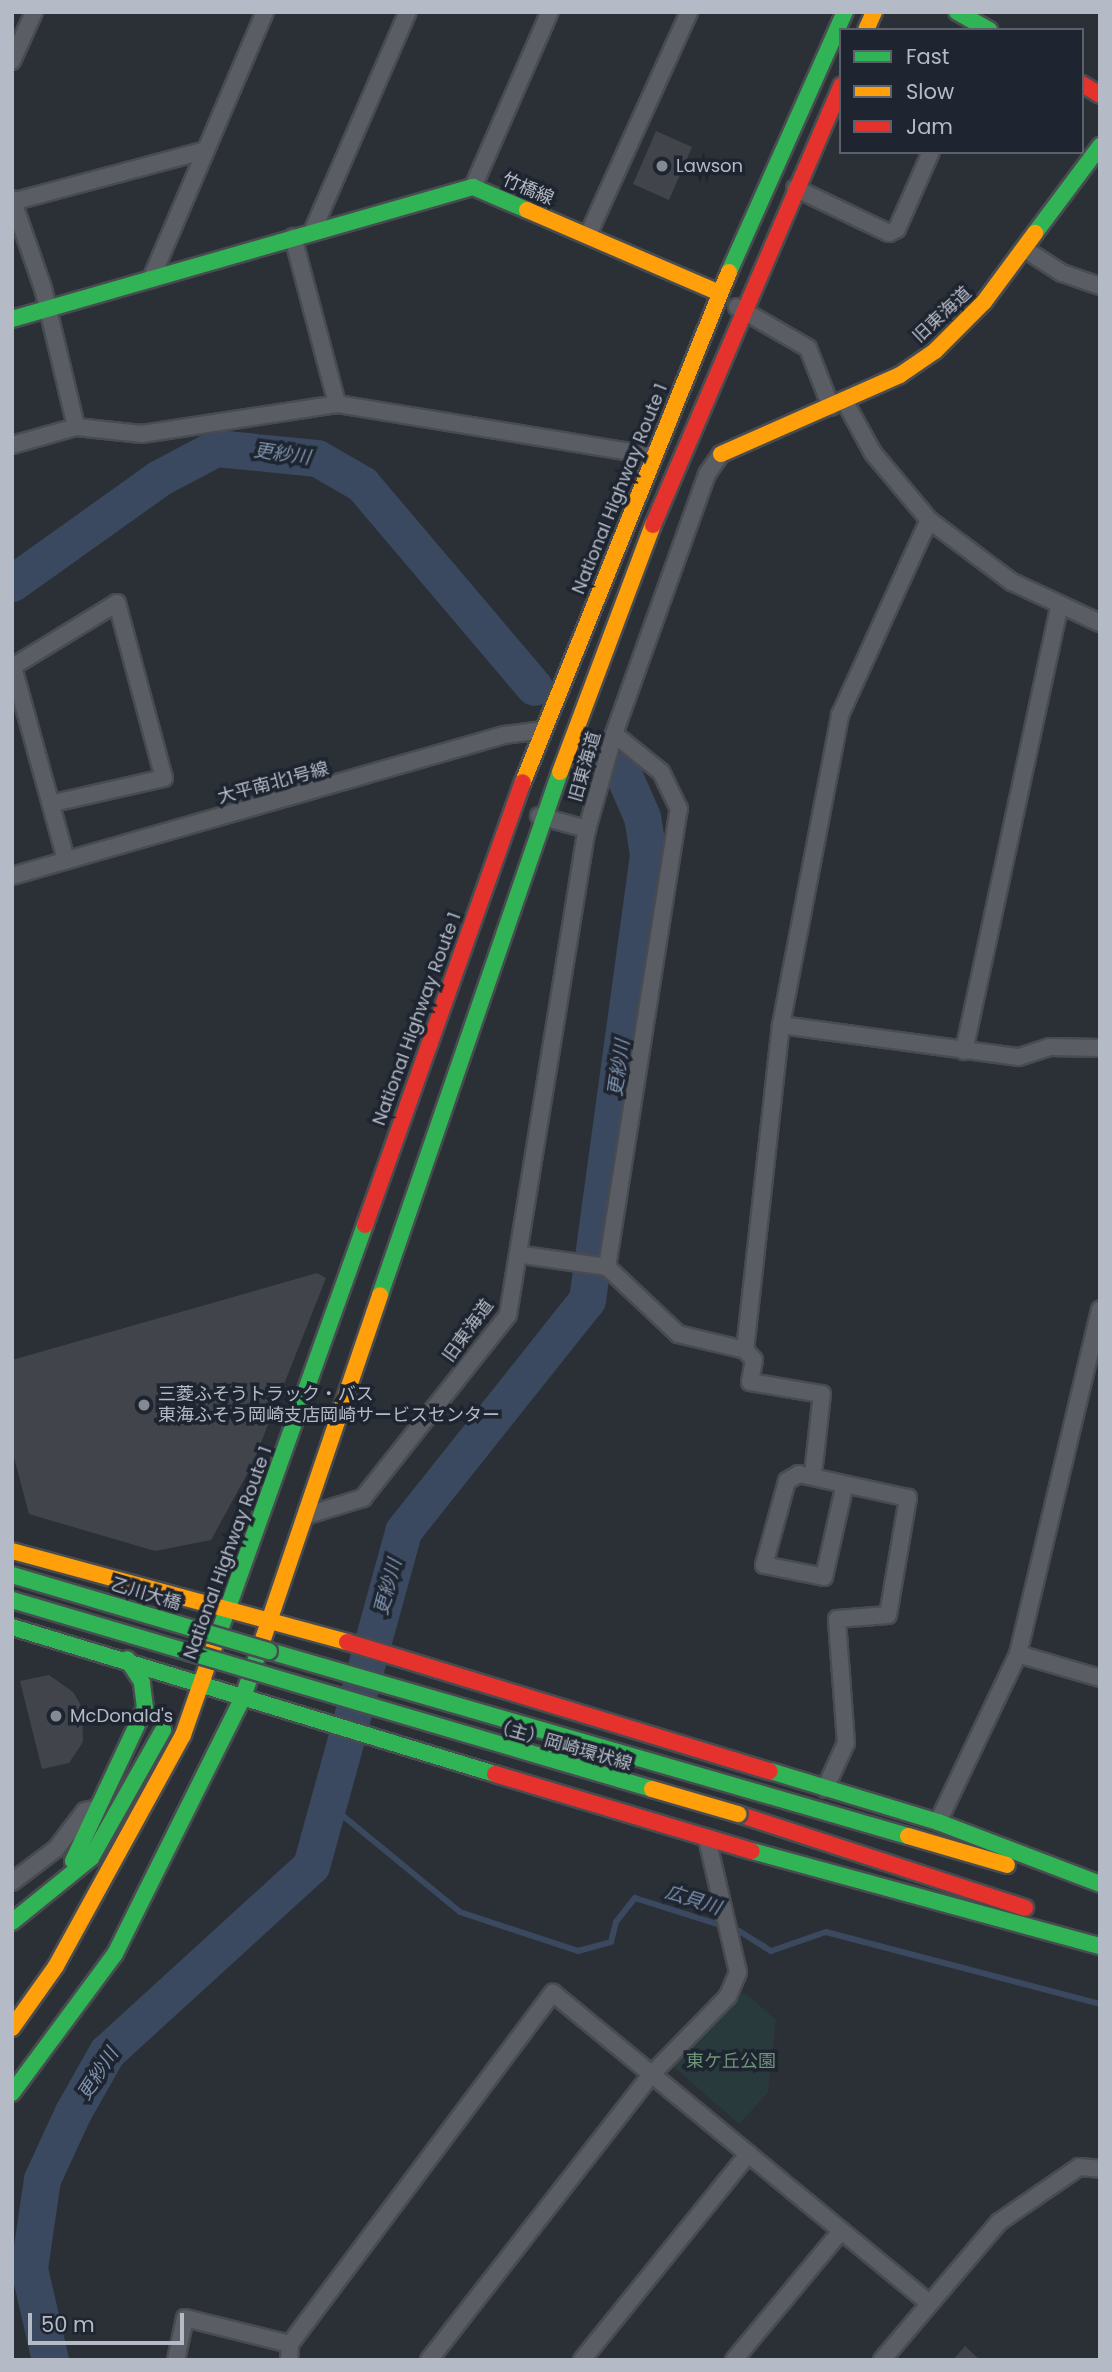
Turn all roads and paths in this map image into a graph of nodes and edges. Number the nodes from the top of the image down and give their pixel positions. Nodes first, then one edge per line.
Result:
1 (34, 12) edge
2 (265, 12) edge
3 (408, 12) edge
4 (550, 12) edge
5 (689, 12) edge
6 (845, 12) edge
7 (957, 12) edge
8 (985, 28) edge
9 (12, 61) edge
10 (1084, 85) edge
11 (839, 90) edge
12 (1100, 95) edge
13 (1100, 146) edge
14 (202, 151) junction
15 (930, 154) edge
16 (472, 187) junction
17 (795, 188) junction
18 (13, 201) edge
19 (313, 230) junction
20 (588, 235) junction
21 (293, 237) junction
22 (1026, 250) junction
23 (151, 279) junction
24 (1100, 286) edge
25 (720, 293) junction
26 (46, 309) junction
27 (741, 310) junction
28 (12, 318) edge
29 (838, 403) junction
30 (337, 404) junction
31 (76, 427) junction
32 (12, 445) edge
33 (721, 454) joint
34 (653, 456) junction
35 (929, 520) junction
36 (1059, 609) junction
37 (1100, 623) edge
38 (13, 667) edge
39 (544, 730) junction
40 (614, 734) junction
41 (54, 803) junction
42 (513, 808) junction
43 (543, 817) junction
44 (587, 828) junction
45 (66, 860) junction
46 (12, 876) edge
47 (781, 1025) junction
48 (1100, 1048) edge
49 (964, 1051) junction
50 (523, 1255) junction
51 (607, 1267) junction
52 (1100, 1310) edge
53 (745, 1350) junction
54 (1093, 1386) edge
55 (813, 1474) junction
56 (844, 1488) junction
57 (308, 1515) junction
58 (12, 1543) edge
59 (12, 1551) edge
60 (46, 1560) junction
61 (12, 1575) edge
62 (12, 1600) edge
63 (219, 1607) junction
64 (272, 1620) junction
65 (12, 1627) edge
66 (1018, 1654) junction
67 (127, 1659) junction
68 (301, 1661) joint
69 (185, 1678) junction
70 (1100, 1678) edge
71 (202, 1683) junction
72 (243, 1697) junction
73 (825, 1789) junction
74 (100, 1807) junction
75 (938, 1822) junction
76 (707, 1839) junction
77 (12, 1882) edge
78 (1100, 1884) edge
79 (55, 1890) junction
80 (1100, 1891) edge
81 (12, 1922) edge
82 (1100, 1933) edge
83 (1100, 1945) edge
84 (12, 2028) edge
85 (652, 2074) junction
86 (12, 2093) edge
87 (748, 2154) junction
88 (1100, 2169) edge
89 (841, 2231) junction
90 (929, 2303) junction
91 (290, 2352) edge
92 (176, 2360) edge
93 (429, 2360) edge
94 (582, 2360) edge
95 (734, 2360) edge
96 (882, 2360) edge

1 - 9 street
2 - 14 street
3 - 19 street
4 - 16 street
5 - 20 street
6 - 25 main road, National Highway Route 1
7 - 8 main road
10 - 12 main road
11 - 17 main road
13 - 22 main road, 旧東海道
14 - 18 street
14 - 23 street
15 - 17 street
16 - 19 main road
16 - 20 main road, 竹橋線
17 - 27 main road
18 - 26 street
19 - 21 main road
20 - 25 main road, 竹橋線
21 - 23 main road
21 - 30 street
22 - 24 street
22 - 29 main road, 旧東海道
23 - 26 main road
25 - 27 street
25 - 34 main road, National Highway Route 1
26 - 28 main road
26 - 31 street
27 - 29 street
27 - 43 main road
29 - 33 main road, 旧東海道
29 - 35 street
30 - 31 street
30 - 34 street
31 - 32 street
33 - 40 street, 旧東海道
34 - 39 main road, National Highway Route 1
35 - 36 street
35 - 47 street
36 - 37 street
36 - 49 street
38 - 41 street
38 - 41 street
39 - 42 main road, National Highway Route 1
39 - 45 street, 大平南北1号線
40 - 44 street, 旧東海道
40 - 51 street
41 - 45 street
42 - 43 street
42 - 63 main road, National Highway Route 1
43 - 44 street
43 - 57 main road
44 - 50 street, 旧東海道
45 - 46 street, 大平南北1号線
47 - 49 street
47 - 53 street
48 - 49 street
50 - 51 street
50 - 57 street, 旧東海道
51 - 53 street
52 - 54 street
53 - 55 street
54 - 66 street
55 - 56 street
55 - 56 street
56 - 73 street
57 - 64 main road
58 - 60 street
59 - 60 main road
60 - 63 main road
61 - 68 main road, 乙川大橋, bridge
62 - 82 main road, （主）岡崎環状線, bridge
63 - 64 main road
63 - 69 main road
63 - 71 main road, National Highway Route 1
64 - 72 main road
64 - 73 main road
65 - 67 main road
66 - 70 street
66 - 75 street
67 - 69 main road
67 - 74 main road
68 - 80 main road, （主）岡崎環状線
69 - 71 main road
69 - 79 main road
71 - 72 main road
71 - 84 main road, National Highway Route 1
72 - 76 main road
72 - 86 main road
73 - 75 main road
74 - 77 street
74 - 79 main road
75 - 78 main road
76 - 83 main road
76 - 85 street
79 - 81 main road
85 - 87 street
85 - 91 street
85 - 93 street
87 - 89 street
87 - 94 street
88 - 90 street
89 - 90 street
89 - 95 street
90 - 96 street
91 - 92 street

